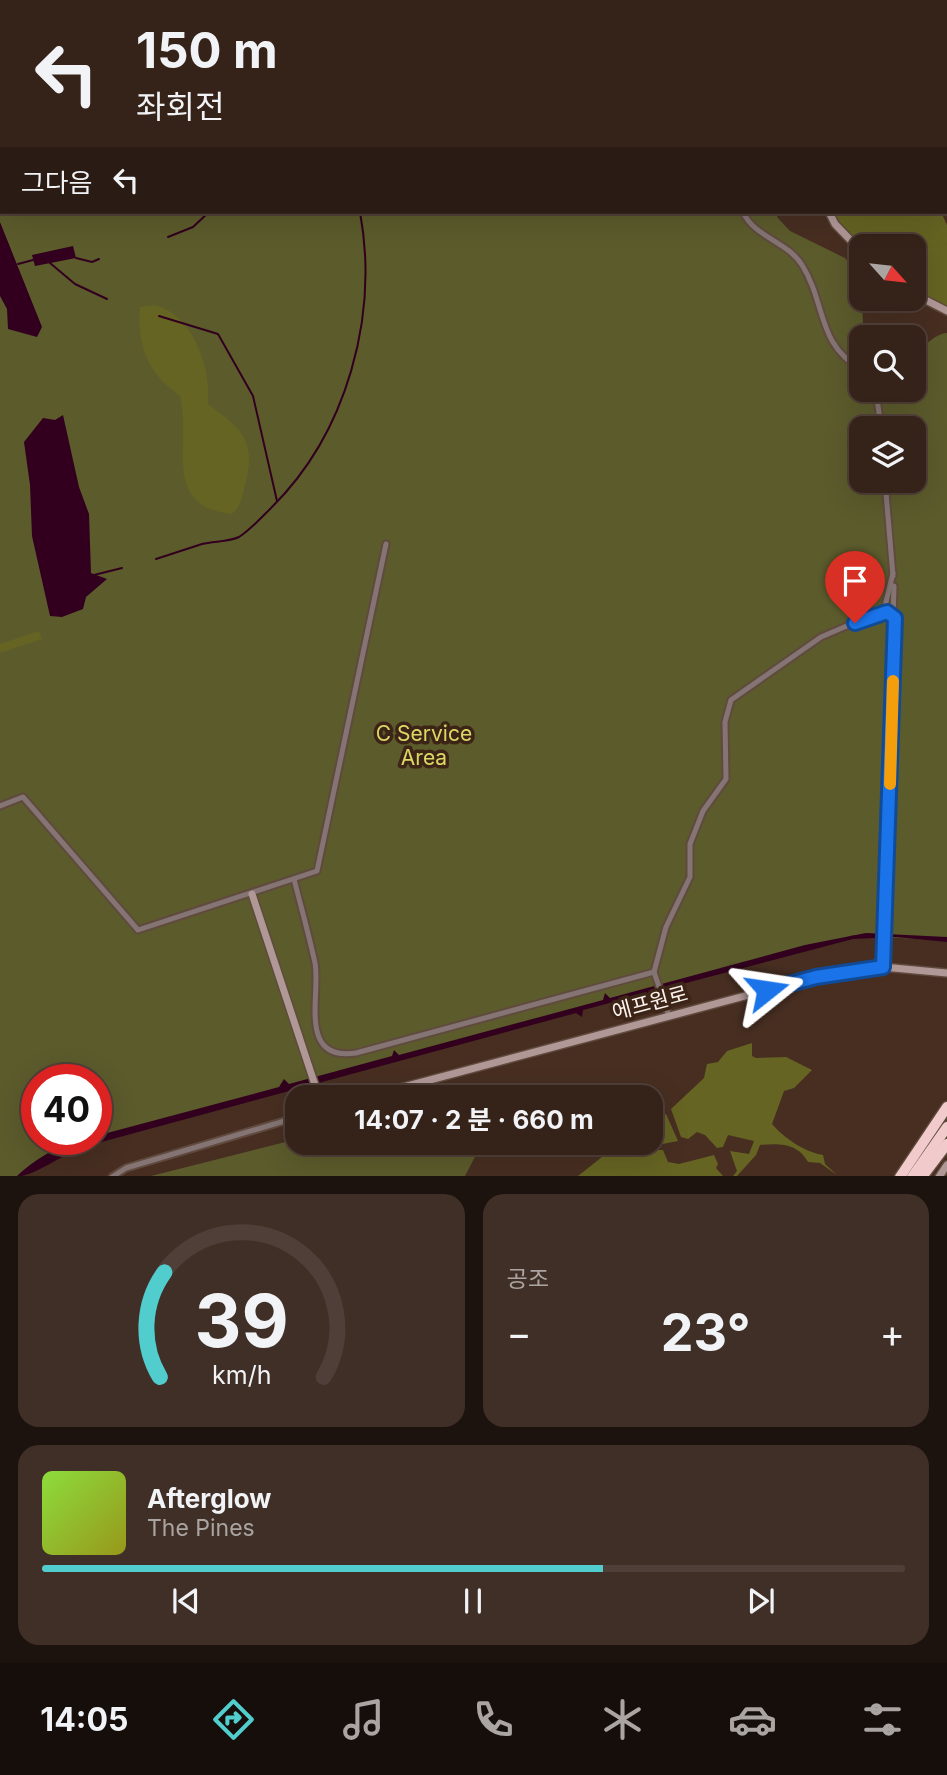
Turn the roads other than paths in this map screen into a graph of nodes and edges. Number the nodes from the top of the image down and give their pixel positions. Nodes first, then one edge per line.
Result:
1 (744, 214) edge
2 (830, 214) edge
3 (849, 239) edge
4 (926, 300) edge
5 (947, 311) edge
6 (849, 362) edge
7 (887, 493) edge
8 (386, 544) dead end
9 (893, 573) junction
10 (878, 615) junction
11 (895, 618) junction
12 (0, 806) edge
13 (294, 879) junction
14 (251, 894) junction
15 (883, 967) junction
16 (654, 972) junction
17 (947, 973) edge
18 (669, 1016) junction
19 (315, 1085) edge
20 (411, 1085) edge
21 (947, 1107) edge
22 (947, 1115) edge
23 (285, 1121) edge
24 (947, 1127) edge
25 (947, 1144) edge
26 (924, 1175) edge
27 (114, 1176) edge
28 (904, 1176) edge
29 (904, 1176) edge
30 (913, 1176) edge

1 - 6 street
2 - 3 street
4 - 5 street
7 - 9 street
8 - 13 street
9 - 10 street
9 - 11 street
10 - 11 street
10 - 16 street
11 - 15 street
12 - 14 street
13 - 14 street
13 - 16 street
14 - 19 street
15 - 17 street, 에프원로
15 - 18 street, 에프원로
16 - 18 street
18 - 20 street, 에프원로
21 - 28 highway
22 - 29 highway
23 - 27 street
24 - 30 highway
25 - 26 highway

